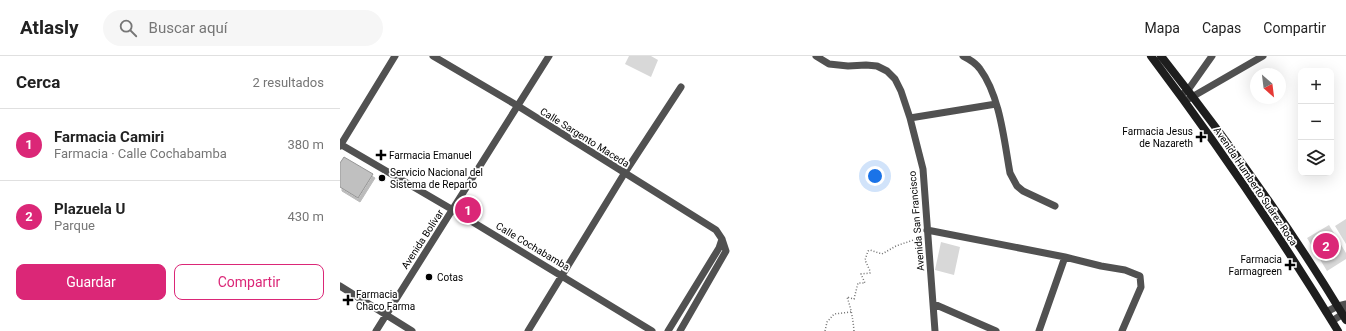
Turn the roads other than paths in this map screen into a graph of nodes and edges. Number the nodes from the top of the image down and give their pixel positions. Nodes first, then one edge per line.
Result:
1 (396, 56) edge
2 (433, 56) edge
3 (549, 56) edge
4 (816, 56) edge
5 (963, 56) edge
6 (1151, 56) edge
7 (1161, 56) edge
8 (1212, 56) edge
9 (1263, 56) edge
10 (681, 87) dead end
11 (1190, 93) junction
12 (1183, 98) junction
13 (996, 104) junction
14 (518, 106) junction
15 (910, 118) junction
16 (340, 145) edge
17 (624, 174) junction
18 (1055, 206) dead end
19 (453, 210) junction
20 (927, 232) junction
21 (722, 239) junction
22 (1065, 257) junction
23 (562, 276) junction
24 (340, 286) edge
25 (934, 304) junction
26 (1342, 305) edge
27 (1326, 312) junction
28 (1345, 314) edge
29 (385, 315) junction
30 (1332, 321) junction
31 (376, 331) edge
32 (412, 331) edge
33 (528, 331) edge
34 (652, 331) edge
35 (668, 331) edge
36 (680, 331) edge
37 (936, 331) edge
38 (996, 331) edge
39 (1039, 331) edge
40 (1122, 331) edge
41 (1338, 331) edge

1 - 16 street
2 - 14 street, Calle Sargento Maceda
3 - 14 street, Avenida Bolívar
4 - 15 street, Avenida San Francisco
5 - 13 street
6 - 12 main road, Avenida Humberto Suárez Roca
7 - 11 main road, Avenida Humberto Suárez Roca
8 - 11 street
9 - 11 street
10 - 17 street
11 - 12 street
11 - 26 main road, Avenida Humberto Suárez Roca
12 - 27 main road, Avenida Humberto Suárez Roca
13 - 15 street
13 - 18 street
14 - 17 street, Calle Sargento Maceda
14 - 19 street, Avenida Bolívar
15 - 20 street, Avenida San Francisco
16 - 19 street, Calle Cochabamba
17 - 21 street, Calle Sargento Maceda
17 - 23 street
19 - 23 street, Calle Cochabamba
19 - 29 street, Avenida Bolívar
20 - 22 street
20 - 25 street, Avenida San Francisco
21 - 35 street
21 - 36 street
22 - 39 street
22 - 40 street
23 - 33 street
23 - 34 street, Calle Cochabamba
24 - 29 street
25 - 37 street, Avenida San Francisco
25 - 38 street
26 - 27 street
26 - 28 main road, Avenida Humberto Suárez Roca
27 - 30 main road, Avenida Humberto Suárez Roca
28 - 30 street
29 - 31 street, Avenida Bolívar
29 - 32 street
30 - 41 main road, Avenida Humberto Suárez Roca

